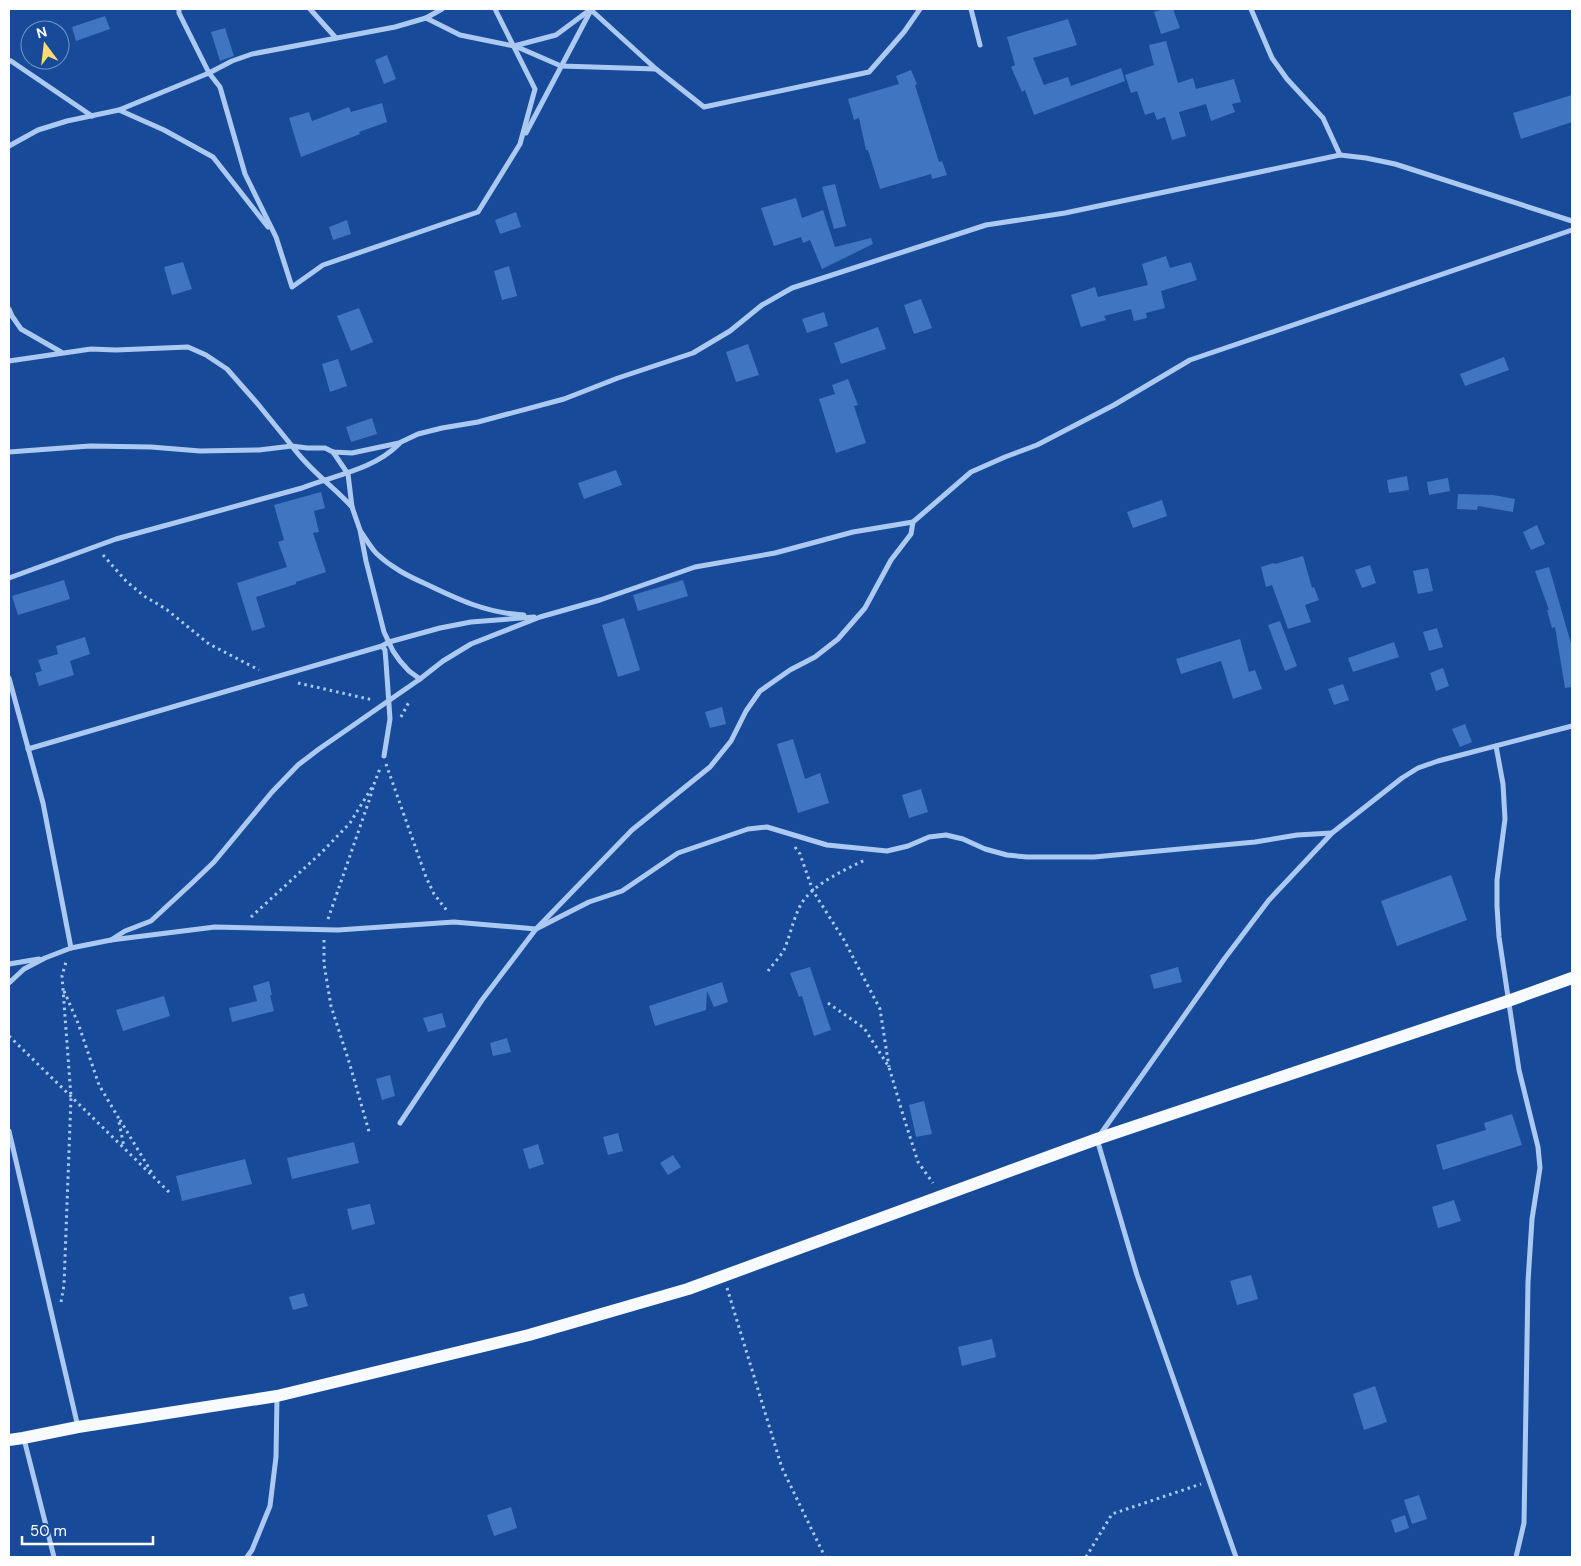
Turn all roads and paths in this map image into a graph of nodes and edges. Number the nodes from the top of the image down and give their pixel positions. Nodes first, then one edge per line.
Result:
1 (179, 9) edge
2 (310, 9) edge
3 (442, 9) edge
4 (495, 9) edge
5 (591, 9) edge
6 (920, 9) edge
7 (971, 9) edge
8 (1251, 9) edge
9 (426, 18) junction
10 (336, 38) junction
11 (980, 45) dead end
12 (514, 46) junction
13 (11, 61) dead end
14 (562, 66) junction
15 (656, 69) junction
16 (209, 73) junction
17 (119, 110) junction
18 (92, 116) junction
19 (520, 144) junction
20 (9, 146) edge
21 (1340, 155) junction
22 (1572, 221) edge
23 (1572, 230) edge
24 (276, 237) junction
25 (9, 309) edge
26 (62, 352) junction
27 (9, 361) edge
28 (399, 443) junction
29 (292, 446) junction
30 (9, 452) edge
31 (333, 452) junction
32 (348, 474) junction
33 (324, 479) junction
34 (352, 507) junction
35 (913, 522) junction
36 (360, 530) junction
37 (90, 549) junction
38 (9, 578) edge
39 (540, 617) junction
40 (389, 642) junction
41 (382, 646) junction
42 (9, 678) edge
43 (274, 678) junction
44 (420, 679) junction
45 (388, 702) junction
46 (398, 722) dead end
47 (1572, 726) edge
48 (1496, 746) junction
49 (28, 749) junction
50 (384, 756) junction
51 (374, 784) junction
52 (787, 833) junction
53 (1332, 833) junction
54 (887, 851) junction
55 (813, 891) junction
56 (245, 922) dead end
57 (454, 922) junction
58 (325, 929) junction
59 (536, 929) junction
60 (111, 940) junction
61 (70, 948) junction
62 (45, 958) junction
63 (9, 964) edge
64 (768, 971) dead end
65 (1572, 978) edge
66 (9, 983) edge
67 (63, 988) junction
68 (1508, 1001) junction
69 (828, 1003) dead end
70 (9, 1036) edge
71 (889, 1067) junction
72 (71, 1097) junction
73 (118, 1118) junction
74 (400, 1123) dead end
75 (9, 1131) edge
76 (370, 1135) dead end
77 (1097, 1139) junction
78 (124, 1148) junction
79 (154, 1177) junction
80 (171, 1194) dead end
81 (942, 1196) junction
82 (724, 1277) junction
83 (60, 1302) dead end
84 (277, 1396) junction
85 (78, 1427) junction
86 (24, 1438) junction
87 (9, 1440) edge
88 (1209, 1481) junction
89 (54, 1557) edge
90 (246, 1557) edge
91 (825, 1557) edge
92 (1086, 1557) edge
93 (1236, 1557) edge
94 (1516, 1557) edge

1 - 16 street
2 - 10 street
3 - 9 street
4 - 12 street
5 - 12 street
5 - 14 street
5 - 15 street
6 - 15 street
7 - 11 street
8 - 21 street
9 - 10 street
9 - 12 street
10 - 16 street
12 - 14 street
12 - 19 street
13 - 18 street
14 - 15 street
14 - 19 street
16 - 17 street
16 - 24 street
17 - 18 street
17 - 24 street
18 - 20 street
19 - 24 street
21 - 22 street
21 - 28 street
23 - 35 street
25 - 26 street
26 - 27 street
26 - 29 street
28 - 31 street
28 - 32 street
29 - 30 street
29 - 31 street
29 - 33 street
31 - 32 street
32 - 33 street
32 - 34 street
33 - 34 street
33 - 37 street
34 - 36 street
35 - 39 street
35 - 59 street
36 - 39 street
36 - 40 street
37 - 38 street
37 - 43 path
39 - 40 street
39 - 44 street
40 - 41 street
40 - 44 street
41 - 43 street
41 - 45 street
42 - 49 street
43 - 45 path
43 - 49 street
44 - 45 street
44 - 46 path
45 - 50 street
45 - 60 street
47 - 48 street
48 - 53 street
48 - 68 street
49 - 61 street
50 - 51 path
50 - 57 path
51 - 56 path
51 - 58 path
52 - 54 street
52 - 55 path
52 - 59 street
53 - 54 street
53 - 77 street
54 - 55 path
55 - 64 path
55 - 71 path
57 - 58 street
57 - 59 street
58 - 60 street
58 - 76 path
59 - 74 street
60 - 61 street
61 - 62 street
61 - 67 path
62 - 63 street
62 - 66 street
65 - 68 main road
67 - 72 path
67 - 73 path
68 - 77 main road
68 - 94 street
69 - 71 path
70 - 72 path
71 - 81 path
72 - 78 path
72 - 83 path
73 - 78 path
73 - 79 path
75 - 85 street
77 - 81 main road
77 - 88 street
78 - 79 path
79 - 80 path
81 - 82 main road
82 - 84 main road
82 - 91 path
84 - 85 main road
84 - 90 street
85 - 86 main road
86 - 87 main road
86 - 89 street
88 - 92 path
88 - 93 street

